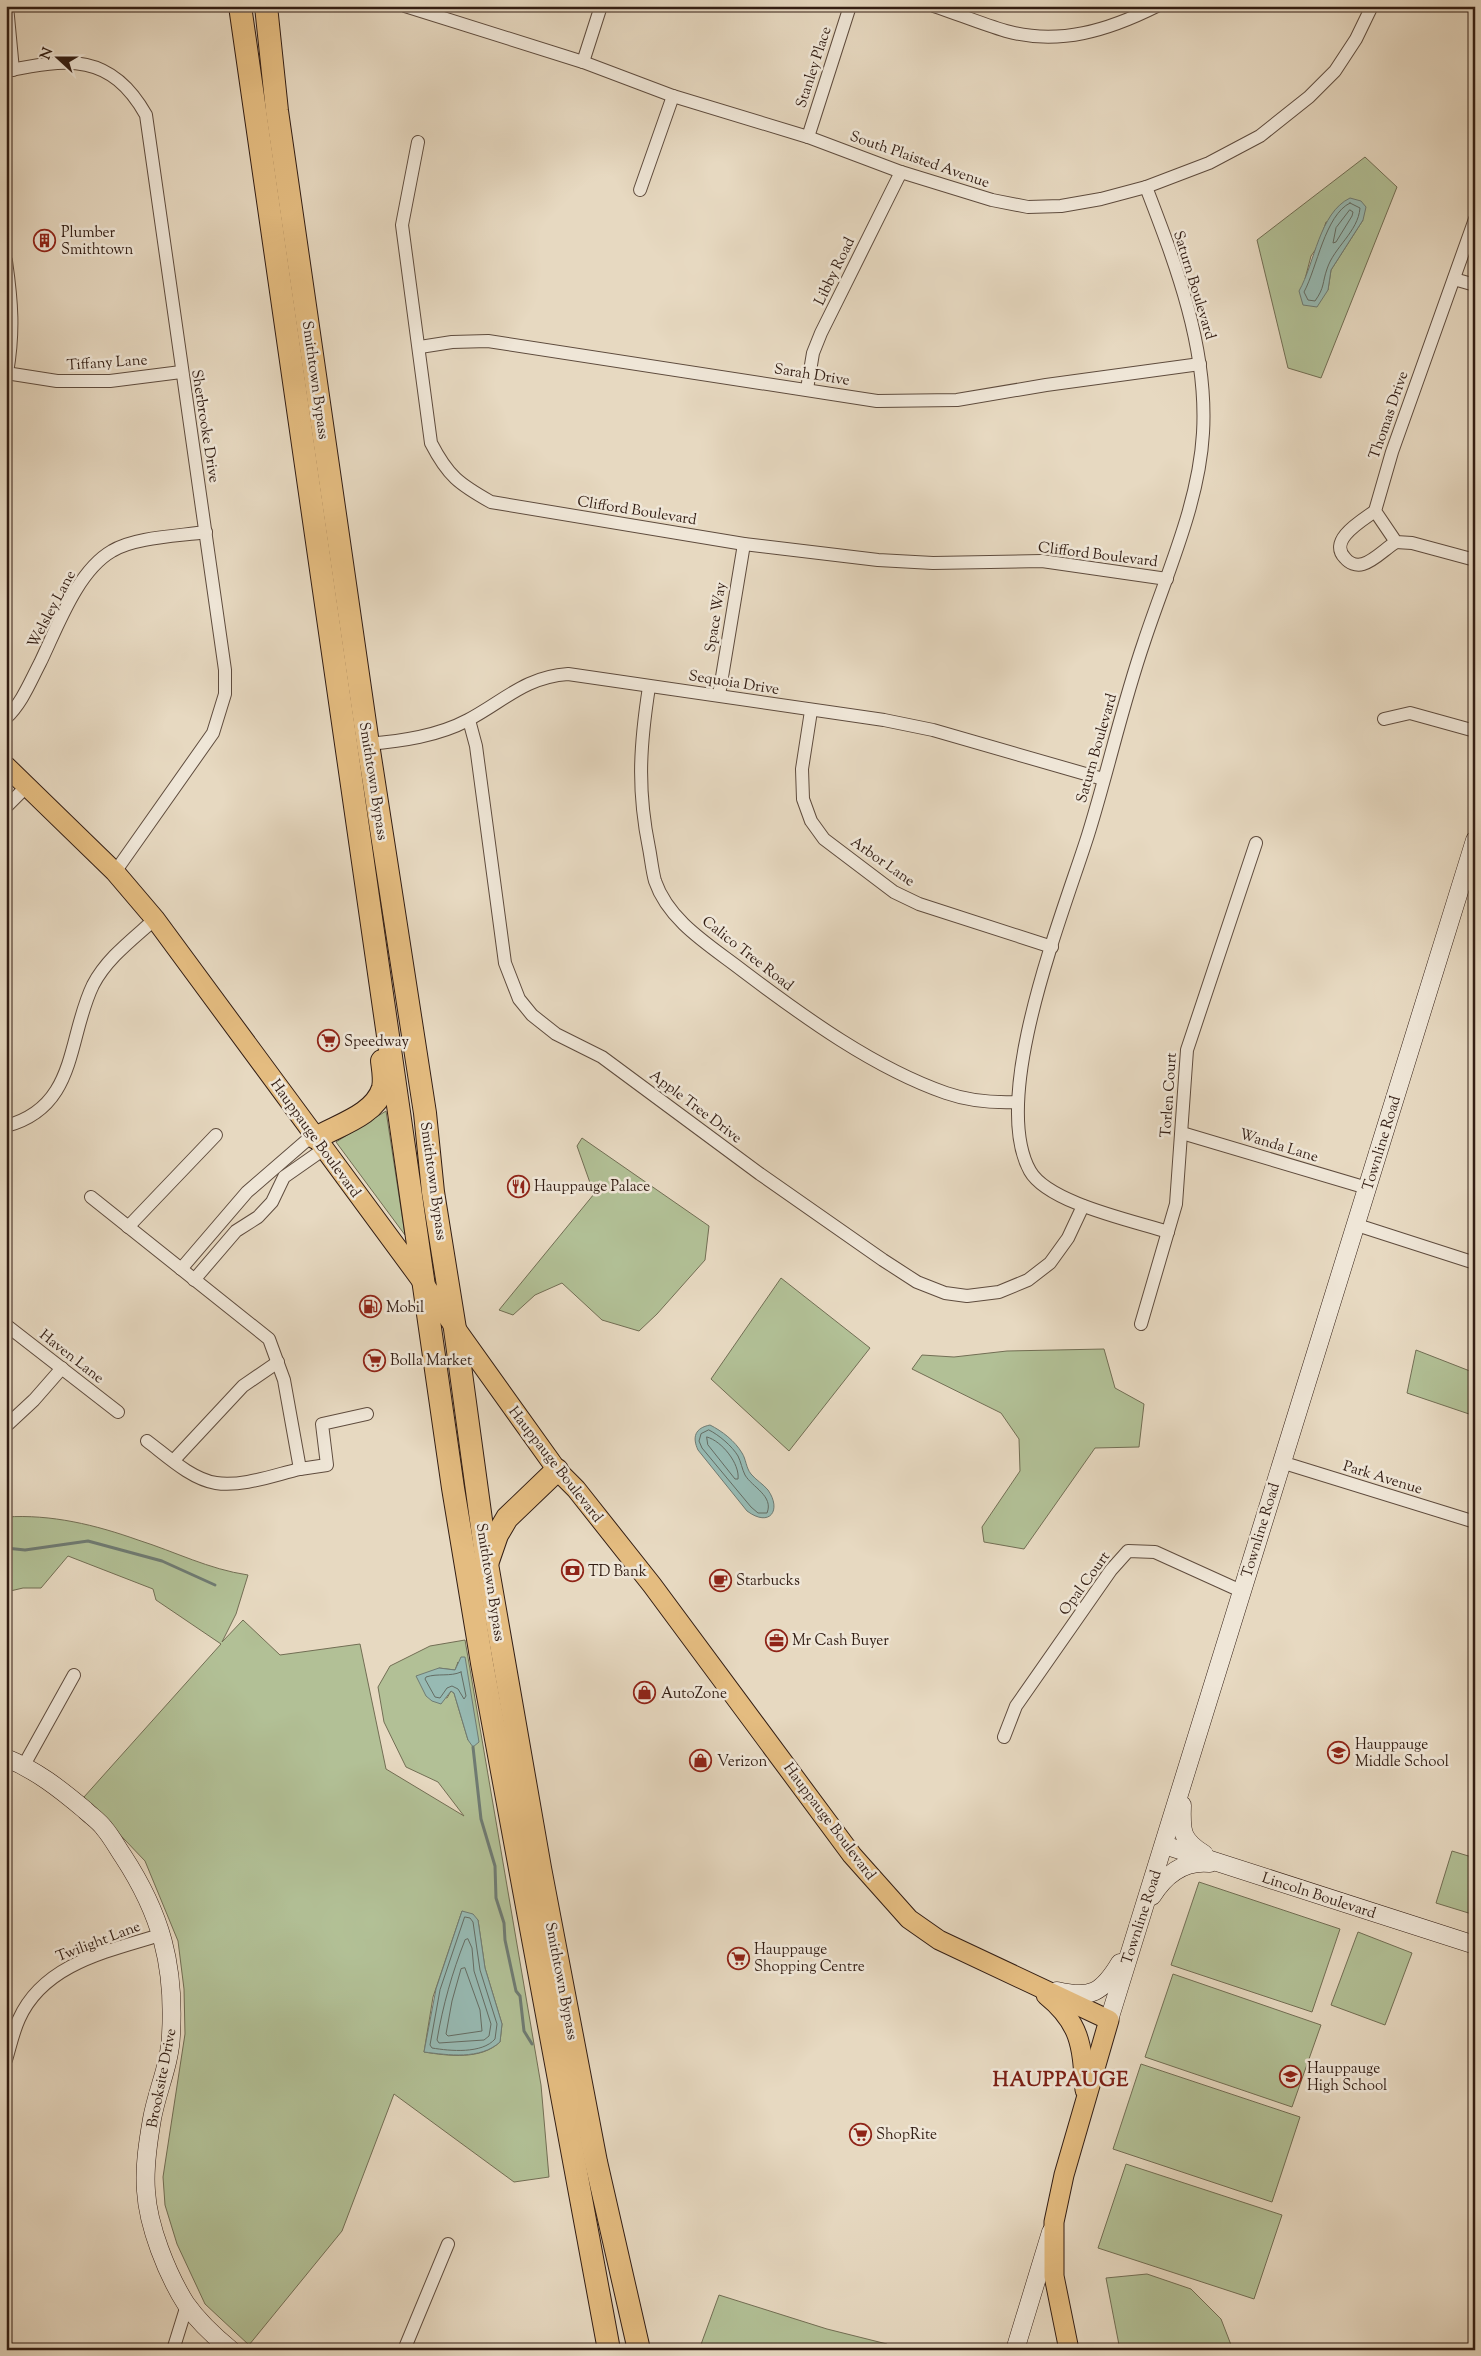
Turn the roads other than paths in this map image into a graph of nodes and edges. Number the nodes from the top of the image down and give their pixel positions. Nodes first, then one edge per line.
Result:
1 (6, 6) edge
2 (240, 6) edge
3 (266, 6) edge
4 (404, 6) edge
5 (601, 6) edge
6 (850, 6) edge
7 (934, 6) edge
8 (1157, 6) edge
9 (1372, 6) edge
10 (582, 62) junction
11 (10, 70) edge
12 (673, 96) junction
13 (808, 137) junction
14 (418, 142) dead end
15 (901, 172) junction
16 (1146, 187) junction
17 (640, 190) dead end
18 (1475, 219) edge
19 (6, 261) edge
20 (1454, 279) junction
21 (1475, 285) edge
22 (420, 347) junction
23 (1200, 364) junction
24 (181, 372) junction
25 (6, 373) edge
26 (807, 389) junction
27 (1374, 511) junction
28 (206, 532) junction
29 (1396, 542) junction
30 (744, 544) junction
31 (1475, 560) edge
32 (1167, 579) junction
33 (649, 687) junction
34 (719, 695) junction
35 (811, 711) junction
36 (6, 718) edge
37 (1384, 719) dead end
38 (469, 720) junction
39 (1475, 731) edge
40 (368, 744) junction
41 (6, 766) edge
42 (1103, 780) junction
43 (26, 786) junction
44 (6, 807) edge
45 (1475, 840) edge
46 (1256, 843) dead end
47 (115, 872) junction
48 (1470, 874) edge
49 (155, 919) junction
50 (1052, 947) junction
51 (382, 986) junction
52 (1017, 1102) junction
53 (6, 1126) edge
54 (1182, 1133) junction
55 (216, 1135) dead end
56 (318, 1140) junction
57 (1367, 1188) junction
58 (91, 1197) dead end
59 (236, 1205) junction
60 (1083, 1206) junction
61 (251, 1222) junction
62 (1357, 1225) junction
63 (128, 1227) junction
64 (1168, 1232) junction
65 (1475, 1263) edge
66 (181, 1270) junction
67 (194, 1280) junction
68 (424, 1284) junction
69 (1141, 1324) dead end
70 (6, 1325) edge
71 (455, 1329) junction
72 (278, 1362) junction
73 (62, 1368) junction
74 (118, 1412) dead end
75 (367, 1414) dead end
76 (6, 1426) edge
77 (147, 1441) dead end
78 (174, 1460) junction
79 (1281, 1462) junction
80 (300, 1469) junction
81 (557, 1470) junction
82 (1475, 1522) edge
83 (487, 1564) junction
84 (1241, 1591) junction
85 (74, 1675) dead end
86 (1004, 1737) dead end
87 (6, 1758) edge
88 (24, 1765) junction
89 (1183, 1783) junction
90 (1164, 1845) junction
91 (1225, 1864) junction
92 (1143, 1910) junction
93 (163, 1934) junction
94 (1131, 1945) junction
95 (1475, 1945) edge
96 (1031, 1983) junction
97 (1109, 2020) junction
98 (6, 2060) edge
99 (1086, 2104) junction
100 (1054, 2222) junction
101 (448, 2244) dead end
102 (1055, 2284) junction
103 (1033, 2293) junction
104 (187, 2305) junction
105 (173, 2350) edge
106 (231, 2350) edge
107 (404, 2350) edge
108 (609, 2350) edge
109 (639, 2350) edge
110 (1015, 2350) edge
111 (1069, 2350) edge

1 - 11 street
2 - 51 highway, Smithtown Bypass
3 - 40 highway, Smithtown Bypass
4 - 10 street, South Plaisted Avenue
5 - 10 street
6 - 13 street, Stanley Place
7 - 8 street
9 - 16 street, South Plaisted Avenue
10 - 12 street, South Plaisted Avenue
11 - 24 street, Sherbrooke Drive
12 - 13 street, South Plaisted Avenue
12 - 17 street
13 - 15 street, South Plaisted Avenue
14 - 22 street, Clifford Boulevard
15 - 16 street, South Plaisted Avenue
15 - 26 street, Libby Road
16 - 23 street, Saturn Boulevard
18 - 20 street, Thomas Drive
19 - 25 street
20 - 21 street
20 - 27 street, Thomas Drive
22 - 26 street, Sarah Drive
22 - 30 street, Clifford Boulevard
23 - 26 street, Sarah Drive
23 - 32 street, Saturn Boulevard
24 - 25 street, Tiffany Lane
24 - 28 street, Sherbrooke Drive
27 - 29 street
27 - 29 street
28 - 36 street, Welsley Lane
28 - 47 street, Sherbrooke Drive
29 - 31 street
30 - 32 street, Clifford Boulevard
30 - 34 street, Space Way
32 - 42 street, Saturn Boulevard
33 - 34 street, Sequoia Drive
33 - 38 street, Sequoia Drive
33 - 52 street, Calico Tree Road
34 - 35 street, Sequoia Drive
35 - 42 street, Sequoia Drive
35 - 50 street, Arbor Lane
37 - 39 street
38 - 40 street, Sequoia Drive
38 - 60 street, Apple Tree Drive
40 - 71 highway, Smithtown Bypass
41 - 43 main road, Hauppauge Boulevard
42 - 50 street, Saturn Boulevard
43 - 44 street
43 - 47 main road, Hauppauge Boulevard
45 - 48 street, Townline Road
46 - 54 street, Torlen Court
47 - 49 main road, Hauppauge Boulevard
48 - 57 street, Townline Road
49 - 53 street
49 - 56 main road, Hauppauge Boulevard
50 - 52 street, Saturn Boulevard
51 - 56 highway
51 - 68 highway, Smithtown Bypass
52 - 60 street, Saturn Boulevard
54 - 57 street, Wanda Lane
54 - 64 street, Torlen Court
55 - 63 street
56 - 59 street
56 - 61 street
56 - 68 main road, Hauppauge Boulevard
57 - 62 street, Townline Road
58 - 63 street
59 - 61 street
59 - 66 street
60 - 64 street, Saturn Boulevard
61 - 67 street
62 - 65 street
62 - 79 street, Townline Road
63 - 66 street
64 - 69 street, Torlen Court
66 - 67 street
67 - 72 street
68 - 71 main road, Hauppauge Boulevard
68 - 108 highway, Smithtown Bypass
70 - 73 street, Haven Lane
71 - 81 main road, Hauppauge Boulevard
71 - 83 highway, Smithtown Bypass
72 - 78 street
72 - 80 street
73 - 74 street, Haven Lane
73 - 76 street
75 - 80 street
77 - 78 street
78 - 80 street
79 - 82 street, Park Avenue
79 - 84 street, Townline Road
81 - 83 highway
81 - 96 main road, Hauppauge Boulevard
83 - 109 highway, Smithtown Bypass
84 - 86 street, Opal Court
84 - 89 street, Townline Road
85 - 88 street
87 - 88 street, Brooksite Drive
88 - 93 street, Brooksite Drive
89 - 90 street, Townline Road
89 - 91 street
90 - 91 street, Lincoln Boulevard
90 - 92 street, Townline Road
91 - 92 street
91 - 95 street, Lincoln Boulevard
92 - 94 street, Townline Road
93 - 98 street, Twilight Lane
93 - 104 street, Brooksite Drive
94 - 96 street
94 - 97 street, Townline Road
96 - 97 main road, Hauppauge Boulevard
96 - 99 main road
97 - 99 main road, Townline Road
99 - 100 main road, Townline Road
100 - 102 main road, Townline Road
100 - 103 street, Townline Road
101 - 107 street
102 - 103 street
102 - 111 main road, Townline Road
103 - 110 street, Townline Road
104 - 105 street
104 - 106 street, Brooksite Drive

